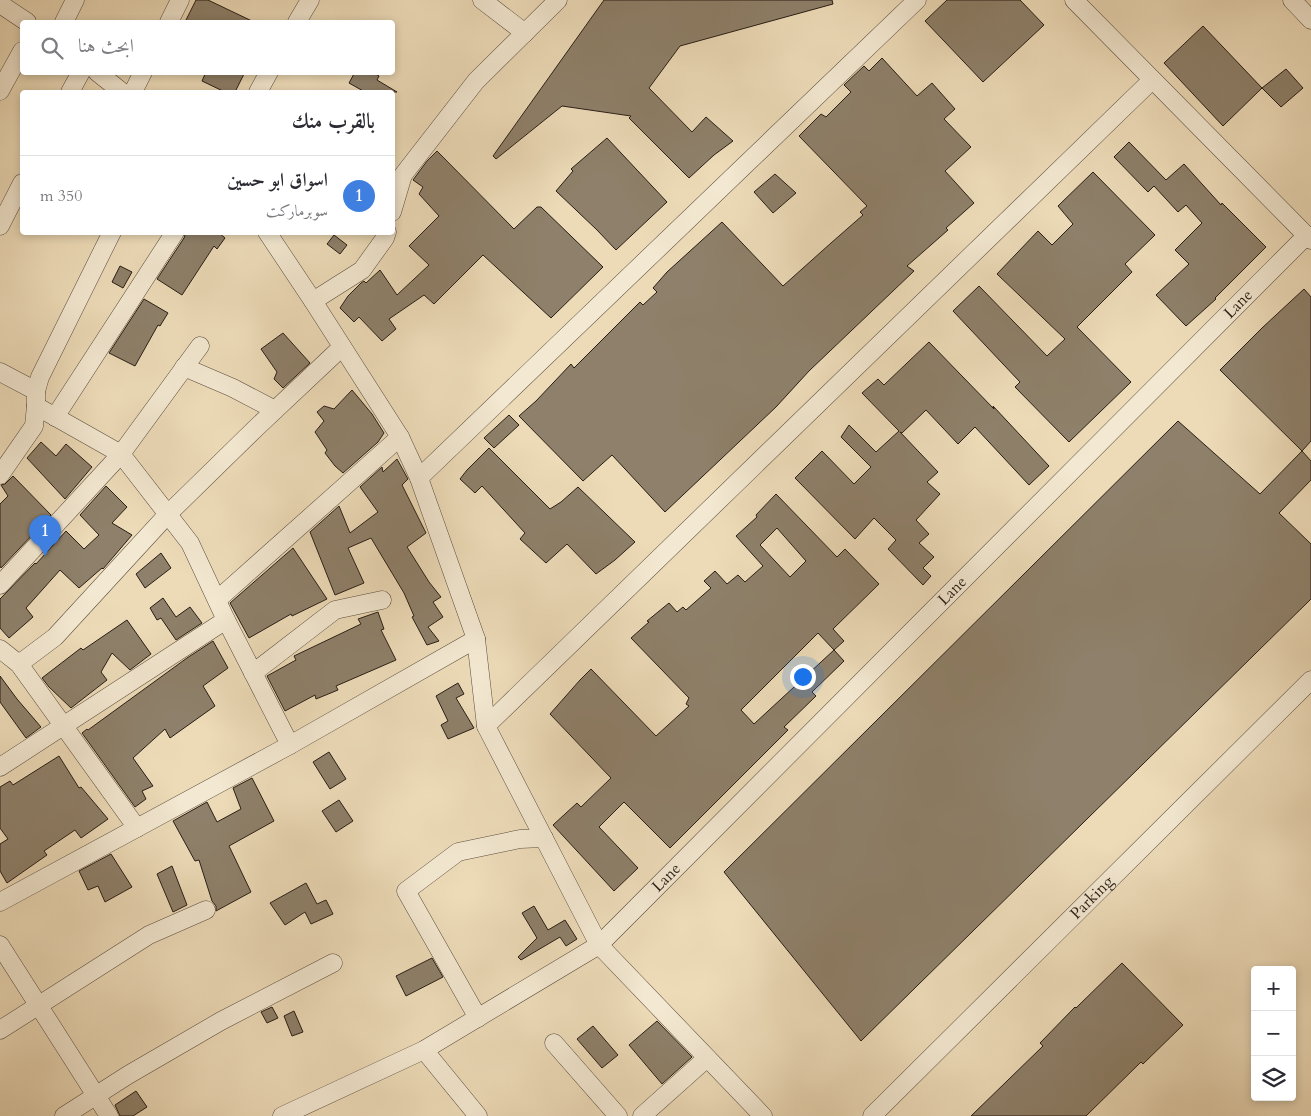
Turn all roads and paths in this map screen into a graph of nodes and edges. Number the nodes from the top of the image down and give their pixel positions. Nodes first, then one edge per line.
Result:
1 (75, 0) edge
2 (180, 0) edge
3 (310, 0) edge
4 (482, 0) edge
5 (558, 0) edge
6 (917, 0) edge
7 (1074, 0) edge
8 (1292, 0) edge
9 (0, 4) edge
10 (24, 20) edge
11 (65, 20) edge
12 (169, 20) edge
13 (298, 20) edge
14 (1311, 20) edge
15 (525, 33) junction
16 (20, 55) edge
17 (79, 75) edge
18 (101, 75) edge
19 (142, 75) edge
20 (267, 75) edge
21 (1152, 80) junction
22 (71, 90) edge
23 (120, 90) edge
24 (134, 90) edge
25 (259, 90) edge
26 (0, 91) edge
27 (20, 187) edge
28 (395, 202) edge
29 (0, 226) edge
30 (110, 235) edge
31 (172, 235) edge
32 (269, 235) edge
33 (386, 235) edge
34 (1309, 238) edge
35 (313, 301) junction
36 (200, 346) dead end
37 (342, 347) junction
38 (184, 366) junction
39 (0, 372) edge
40 (36, 398) junction
41 (275, 410) junction
42 (56, 417) junction
43 (400, 437) junction
44 (121, 454) junction
45 (0, 475) edge
46 (420, 478) junction
47 (168, 514) junction
48 (0, 585) edge
49 (217, 600) junction
50 (382, 600) dead end
51 (226, 620) junction
52 (476, 639) junction
53 (0, 649) edge
54 (19, 664) junction
55 (253, 673) junction
56 (1311, 680) edge
57 (63, 726) junction
58 (486, 726) junction
59 (290, 745) junction
60 (0, 767) edge
61 (137, 828) junction
62 (544, 838) junction
63 (0, 902) edge
64 (206, 910) dead end
65 (0, 945) edge
66 (599, 945) junction
67 (333, 963) dead end
68 (38, 1005) junction
69 (478, 1018) junction
70 (0, 1030) edge
71 (554, 1044) dead end
72 (424, 1050) junction
73 (707, 1058) junction
74 (96, 1096) junction
75 (64, 1116) edge
76 (109, 1116) edge
77 (282, 1116) edge
78 (478, 1116) edge
79 (618, 1116) edge
80 (642, 1116) edge
81 (763, 1116) edge
82 (872, 1116) edge

1 - 11 street
2 - 12 street
3 - 13 street
4 - 15 street
5 - 15 street
6 - 46 street
7 - 21 street
8 - 14 street
9 - 10 street
15 - 28 street
16 - 26 street
17 - 22 street
18 - 23 street
19 - 24 street
20 - 25 street
21 - 34 street
21 - 58 street
27 - 29 street
30 - 40 street
31 - 42 street
32 - 35 street
33 - 35 street
34 - 66 street, Lane
35 - 37 street
36 - 38 street
37 - 41 street
37 - 43 street
38 - 41 street
38 - 44 street
39 - 40 street
40 - 42 street
40 - 45 street
41 - 47 street
42 - 44 street
43 - 46 street
43 - 49 street
44 - 47 street
44 - 48 street
46 - 52 street
47 - 49 street
47 - 54 street
49 - 51 street
50 - 55 street
51 - 55 street
51 - 57 street
52 - 58 street
52 - 59 street
53 - 54 street
54 - 57 street
55 - 59 street
56 - 82 street, Parking
57 - 60 street
57 - 61 street
58 - 62 street
59 - 61 street
61 - 63 street
62 - 66 street
62 - 69 street
64 - 68 street
65 - 68 street
66 - 69 street, Lane
66 - 73 street
67 - 74 street
68 - 70 street
68 - 74 street
69 - 72 street, Lane
71 - 79 street
72 - 77 street, Lane
72 - 78 street
73 - 80 street
73 - 81 street
74 - 75 street
74 - 76 street

